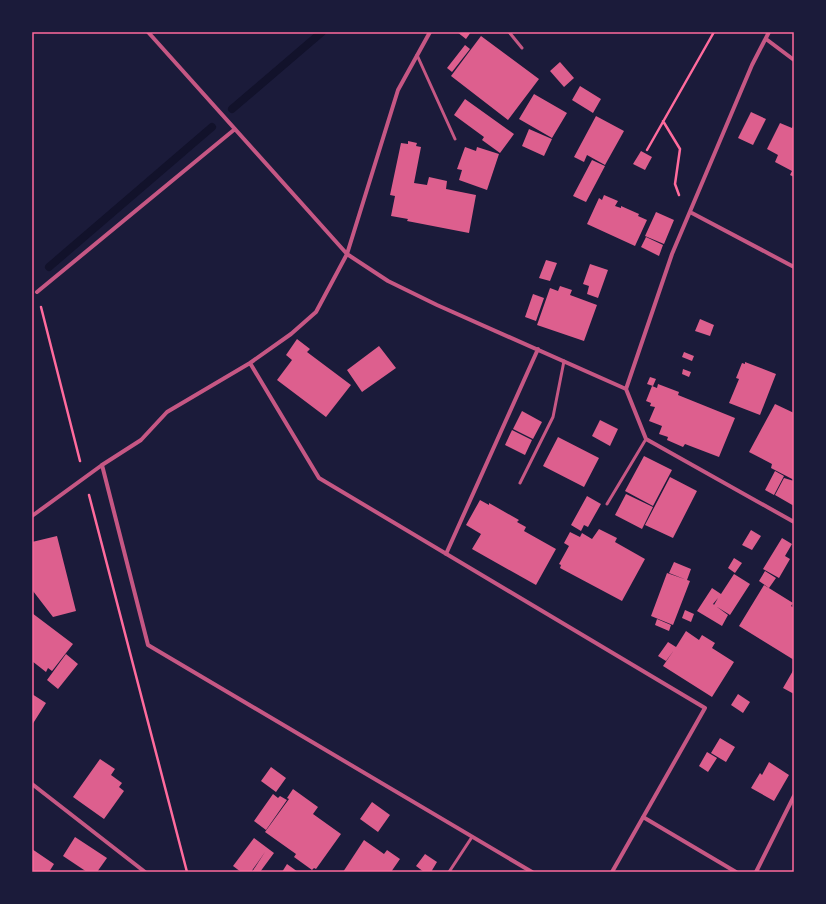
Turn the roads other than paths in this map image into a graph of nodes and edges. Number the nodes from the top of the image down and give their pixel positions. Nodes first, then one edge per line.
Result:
1 (148, 32) edge
2 (430, 32) edge
3 (510, 32) edge
4 (769, 32) edge
5 (766, 39) junction
6 (522, 48) dead end
7 (417, 55) junction
8 (794, 60) edge
9 (235, 129) junction
10 (455, 139) dead end
11 (690, 212) junction
12 (346, 254) junction
13 (794, 267) edge
14 (37, 292) road end
15 (538, 349) junction
16 (564, 361) junction
17 (250, 362) junction
18 (626, 389) junction
19 (646, 439) junction
20 (102, 464) junction
21 (520, 483) dead end
22 (607, 504) dead end
23 (32, 516) edge
24 (794, 522) edge
25 (446, 554) junction
26 (32, 784) edge
27 (794, 796) edge
28 (643, 817) junction
29 (472, 837) junction
30 (145, 872) edge
31 (449, 872) edge
32 (532, 872) edge
33 (612, 872) edge
34 (736, 872) edge
35 (756, 872) edge

1 - 9 street
2 - 7 street
3 - 6 lane
4 - 5 street
5 - 8 street
5 - 11 street
7 - 10 lane
7 - 12 street
9 - 12 street
9 - 14 street
11 - 13 street
11 - 18 street
12 - 15 street
12 - 17 street
15 - 16 street
15 - 25 street
16 - 18 street
16 - 21 lane
17 - 20 street
17 - 25 street
18 - 19 street
19 - 22 lane
19 - 24 street
20 - 23 street
20 - 29 street
25 - 28 street
26 - 30 street
27 - 35 street
28 - 33 street
28 - 34 street
29 - 31 lane
29 - 32 street

